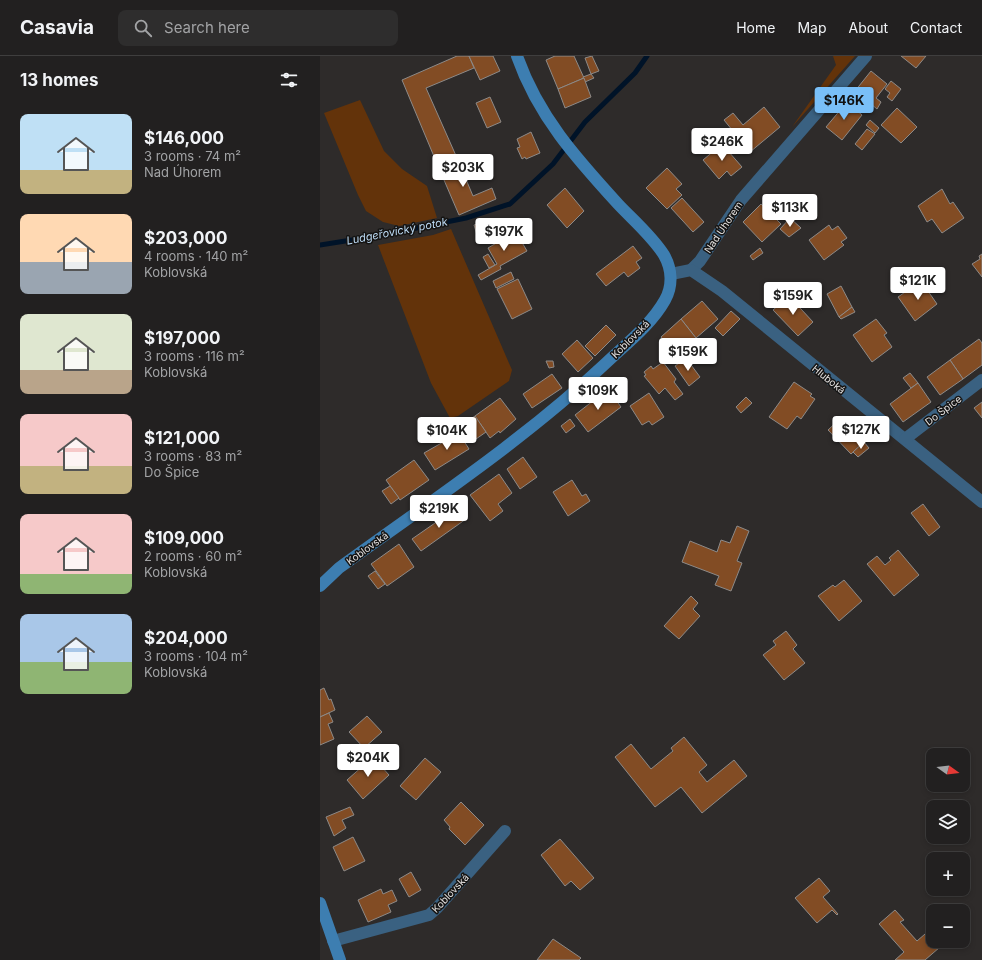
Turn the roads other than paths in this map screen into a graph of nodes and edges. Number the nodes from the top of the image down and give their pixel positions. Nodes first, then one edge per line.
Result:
1 (517, 56) edge
2 (866, 56) edge
3 (691, 270) junction
4 (671, 274) junction
5 (982, 380) edge
6 (905, 439) junction
7 (982, 502) edge
8 (320, 586) edge
9 (505, 832) dead end
10 (320, 903) edge
11 (333, 941) junction
12 (340, 960) edge

1 - 4 street, Koblovská
2 - 3 street, Nad Úhorem
3 - 4 street
3 - 6 street, Hluboká
4 - 8 street, Koblovská
5 - 6 street, Do Špice
6 - 7 street, Hluboká
9 - 11 street, Koblovská
10 - 11 street
11 - 12 street

